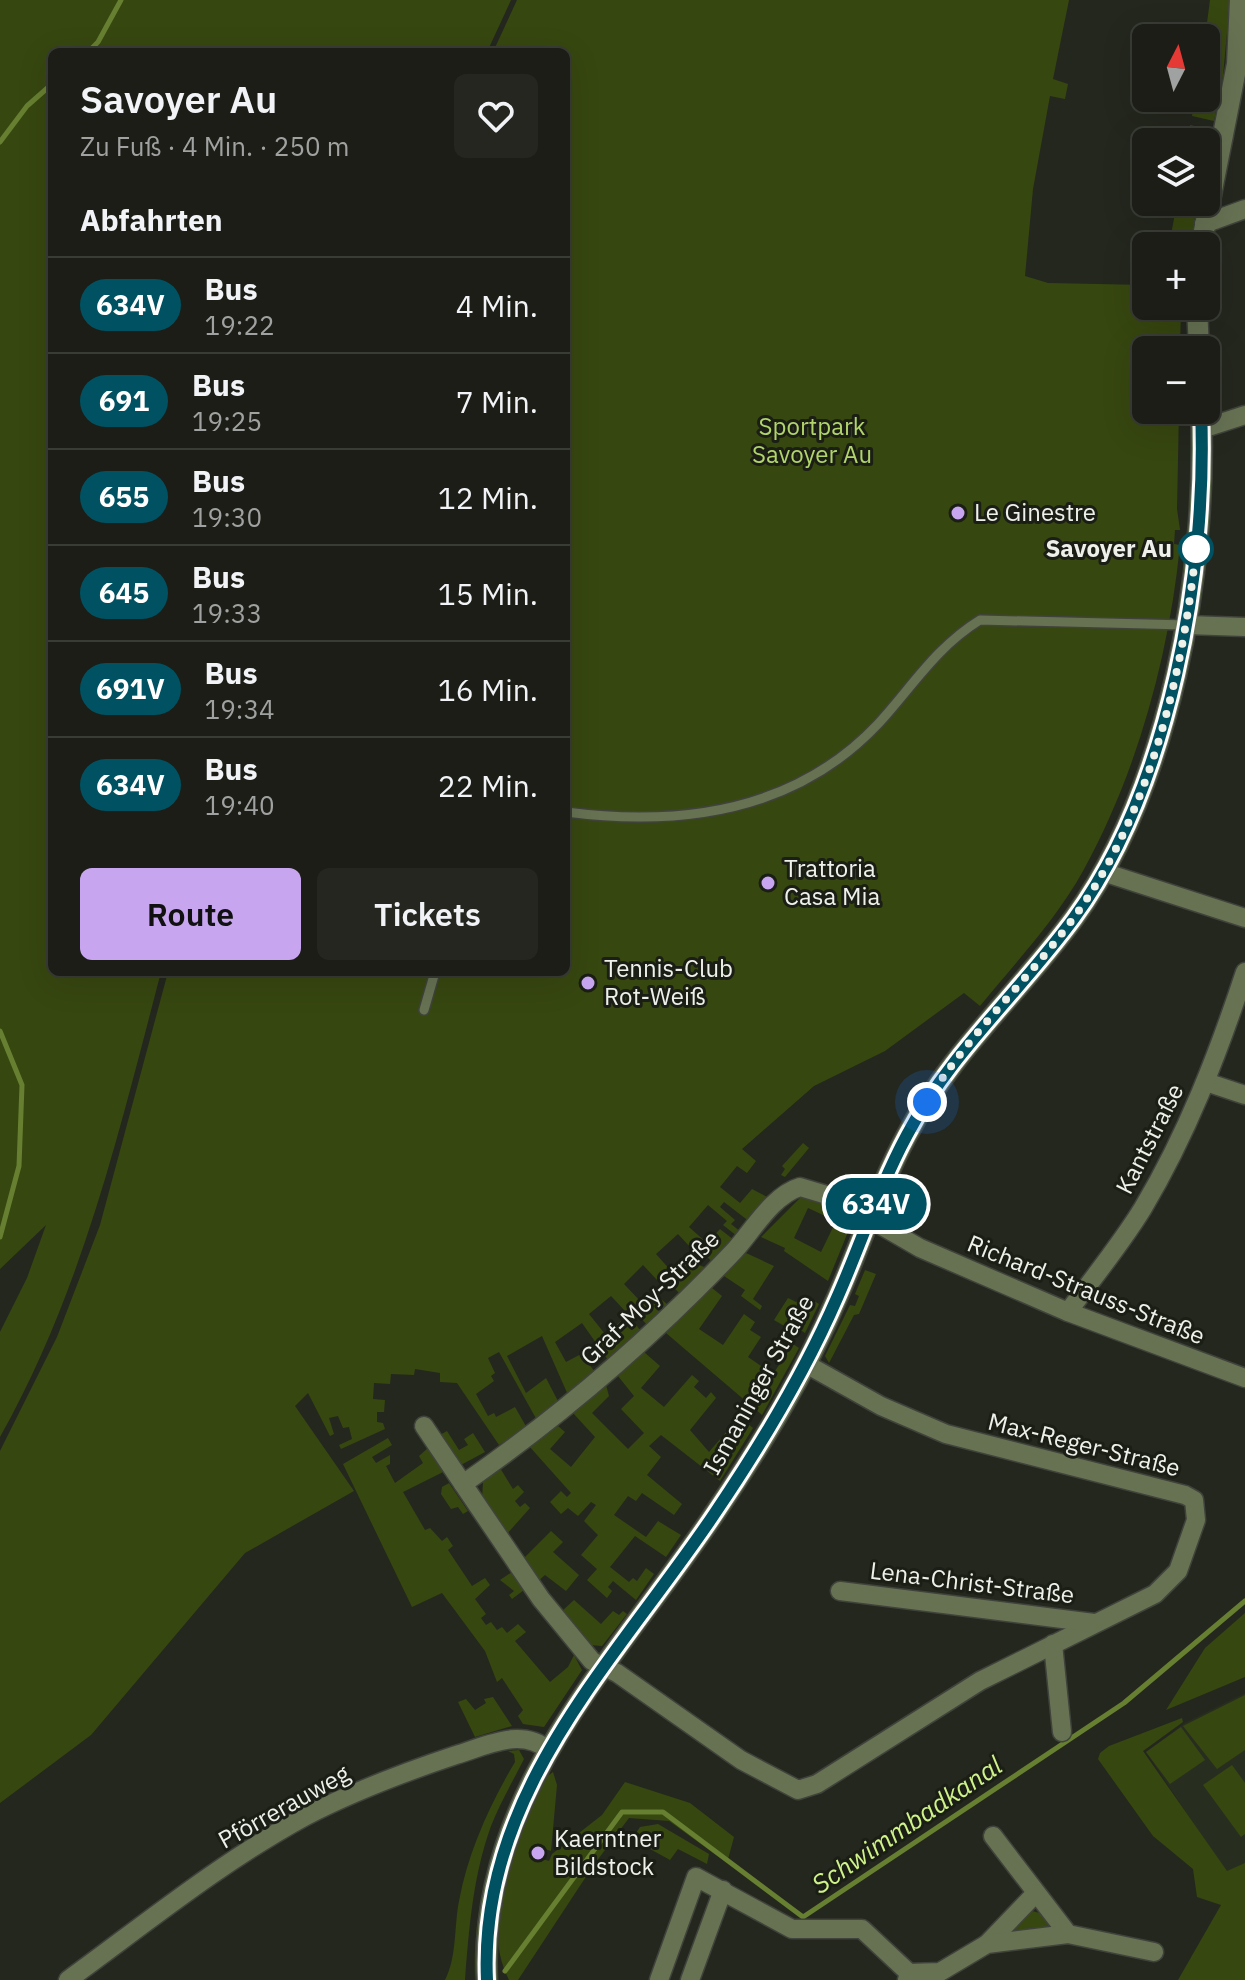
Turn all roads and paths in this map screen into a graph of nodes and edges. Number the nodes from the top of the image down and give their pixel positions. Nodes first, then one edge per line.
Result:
1 (1240, 0) edge
2 (1245, 209) edge
3 (1204, 224) junction
4 (1203, 232) edge
5 (1245, 415) edge
6 (1220, 417) edge
7 (1202, 424) edge
8 (1187, 625) junction
9 (1245, 627) edge
10 (570, 813) edge
11 (1103, 872) junction
12 (1245, 918) edge
13 (1245, 972) edge
14 (434, 976) edge
15 (424, 1010) dead end
16 (1206, 1082) junction
17 (1245, 1095) edge
18 (871, 1217) junction
19 (1068, 1312) junction
20 (806, 1364) junction
21 (1245, 1378) edge
22 (424, 1426) dead end
23 (463, 1484) junction
24 (840, 1591) dead end
25 (1097, 1623) junction
26 (1053, 1644) junction
27 (603, 1668) junction
28 (1062, 1732) dead end
29 (548, 1750) junction
30 (993, 1836) dead end
31 (723, 1890) junction
32 (1036, 1893) junction
33 (1068, 1934) junction
34 (987, 1944) junction
35 (1154, 1952) dead end
36 (908, 1976) edge
37 (68, 1980) edge
38 (487, 1980) edge
39 (659, 1980) edge
40 (690, 1980) edge

1 - 3 street
2 - 3 street
3 - 4 street
5 - 6 street
7 - 8 street, Ismaninger Straße
8 - 9 street
8 - 10 lane
8 - 11 street, Ismaninger Straße
11 - 12 street
11 - 18 street, Ismaninger Straße
13 - 16 street, Kantstraße
14 - 15 lane
16 - 17 street
16 - 19 street, Kantstraße
18 - 19 street, Richard-Strauss-Straße
18 - 20 street, Ismaninger Straße
18 - 23 street, Graf-Moy-Straße
19 - 21 street, Richard-Strauss-Straße
20 - 25 street, Max-Reger-Straße
20 - 27 street, Ismaninger Straße
22 - 23 street
23 - 27 street
24 - 25 street, Lena-Christ-Straße
25 - 26 street, Max-Reger-Straße
26 - 27 street, Max-Reger-Straße
26 - 28 street
27 - 29 street, Ismaninger Straße
29 - 37 street, Pförrerauweg
29 - 38 street, Ismaninger Straße
30 - 32 street
31 - 36 street
31 - 39 street
31 - 40 street
32 - 33 street
32 - 34 street
33 - 34 street
33 - 35 street
34 - 36 street

